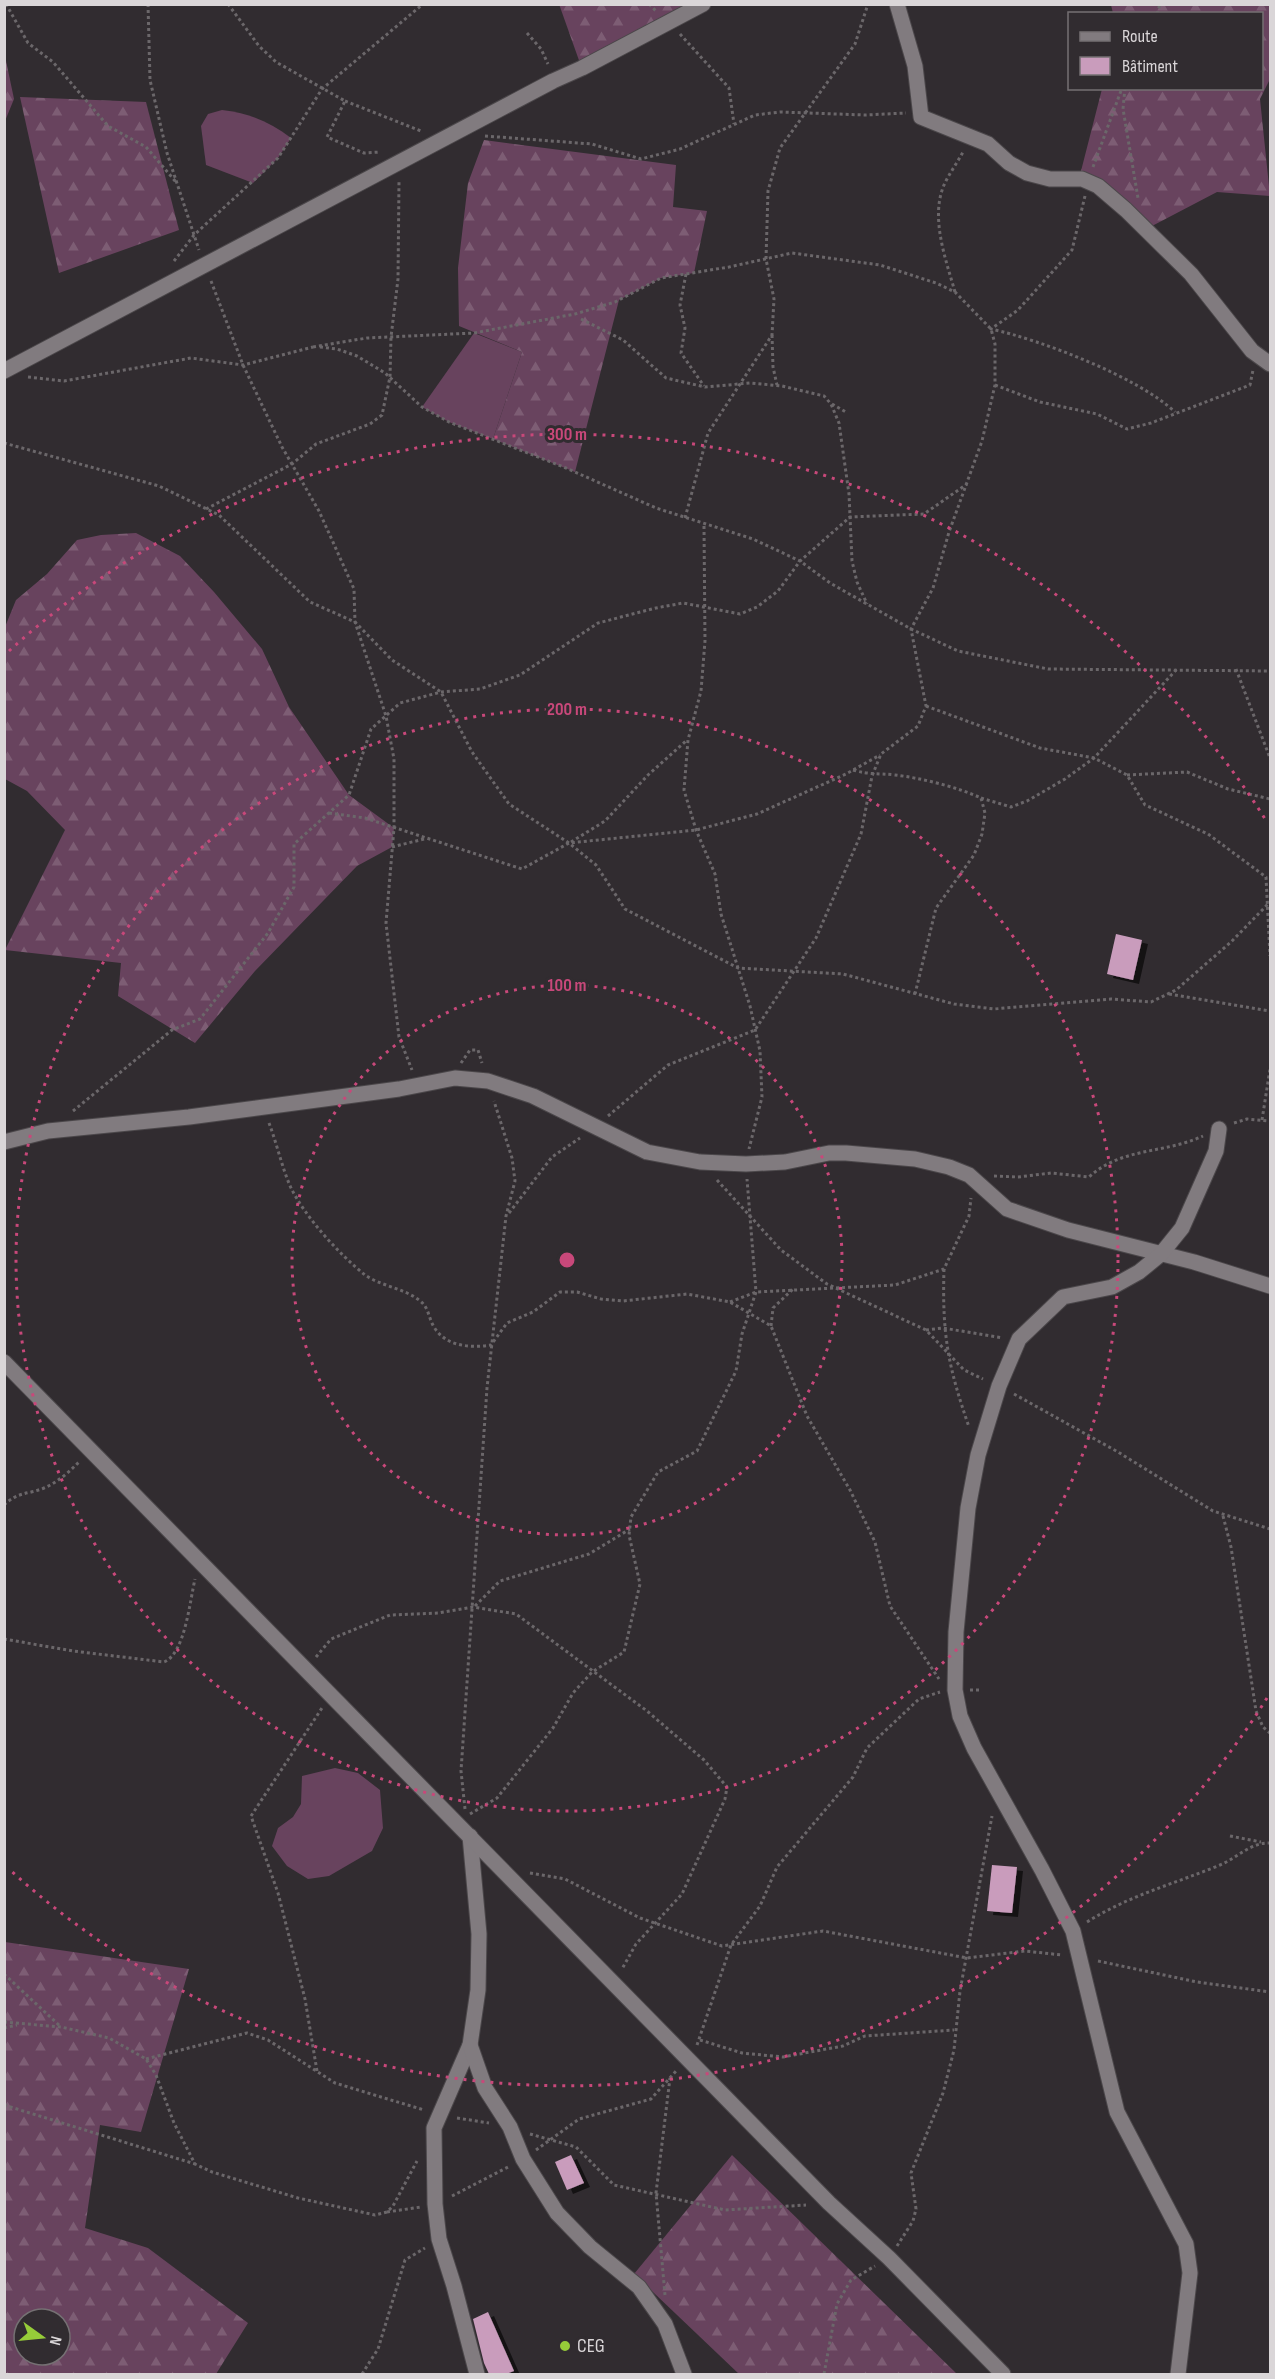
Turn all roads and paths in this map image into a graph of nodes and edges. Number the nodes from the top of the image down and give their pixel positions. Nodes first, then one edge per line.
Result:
1 (6, 4) edge
2 (148, 4) edge
3 (228, 4) edge
4 (423, 4) edge
5 (649, 4) edge
6 (704, 4) edge
7 (868, 4) edge
8 (897, 4) edge
9 (669, 23) junction
10 (527, 33) dead end
11 (553, 81) junction
12 (322, 89) junction
13 (1122, 90) edge
14 (1123, 90) edge
15 (345, 101) junction
16 (806, 113) junction
17 (921, 117) junction
18 (734, 124) junction
19 (448, 136) junction
20 (971, 138) junction
21 (387, 152) dead end
22 (399, 162) junction
23 (1089, 182) junction
24 (177, 183) junction
25 (1138, 199) dead end
26 (194, 234) junction
27 (766, 259) junction
28 (204, 265) junction
29 (168, 269) dead end
30 (686, 274) junction
31 (955, 292) junction
32 (581, 319) dead end
33 (991, 329) junction
34 (772, 333) junction
35 (391, 337) junction
36 (313, 347) junction
37 (1252, 351) junction
38 (1270, 364) edge
39 (243, 365) junction
40 (10, 374) edge
41 (390, 377) junction
42 (738, 384) junction
43 (995, 385) junction
44 (777, 386) junction
45 (705, 387) junction
46 (831, 404) junction
47 (846, 412) dead end
48 (1175, 412) junction
49 (4, 443) edge
50 (292, 464) junction
51 (967, 484) junction
52 (206, 509) junction
53 (850, 517) junction
54 (685, 518) junction
55 (704, 526) junction
56 (800, 561) junction
57 (868, 604) junction
58 (704, 607) junction
59 (355, 622) junction
60 (911, 629) junction
61 (1178, 668) junction
62 (1236, 669) junction
63 (1270, 670) edge
64 (441, 692) junction
65 (926, 706) junction
66 (386, 716) junction
67 (688, 740) junction
68 (881, 754) junction
69 (1094, 758) junction
70 (1270, 758) edge
71 (853, 770) junction
72 (872, 776) junction
73 (1127, 776) junction
74 (981, 798) junction
75 (1270, 799) edge
76 (329, 813) junction
77 (394, 828) junction
78 (696, 830) junction
79 (425, 839) junction
80 (569, 843) junction
81 (392, 847) junction
82 (1269, 903) edge
83 (1270, 956) edge
84 (738, 968) junction
85 (794, 969) junction
86 (915, 994) junction
87 (1168, 994) junction
88 (1270, 1011) edge
89 (755, 1030) junction
90 (1270, 1069) edge
91 (488, 1081) junction
92 (418, 1086) junction
93 (264, 1107) junction
94 (1262, 1120) dead end
95 (594, 1128) junction
96 (1219, 1129) dead end
97 (48, 1131) junction
98 (4, 1142) edge
99 (700, 1162) junction
100 (746, 1164) junction
101 (506, 1216) junction
102 (750, 1216) junction
103 (1161, 1254) junction
104 (944, 1269) dead end
105 (1270, 1286) edge
106 (794, 1289) dead end
107 (749, 1311) junction
108 (771, 1326) junction
109 (944, 1328) junction
110 (926, 1330) junction
111 (1019, 1339) junction
112 (491, 1345) junction
113 (946, 1350) junction
114 (4, 1362) edge
115 (999, 1386) junction
116 (91, 1450) junction
117 (978, 1455) junction
118 (4, 1504) edge
119 (1223, 1516) junction
120 (630, 1529) junction
121 (1270, 1529) edge
122 (199, 1562) junction
123 (473, 1607) junction
124 (5, 1639) edge
125 (305, 1670) junction
126 (592, 1672) junction
127 (941, 1682) dead end
128 (947, 1689) dead end
129 (331, 1696) junction
130 (1270, 1732) edge
131 (997, 1790) junction
132 (470, 1836) junction
133 (1230, 1836) dead end
134 (1263, 1843) junction
135 (1270, 1843) edge
136 (499, 1867) junction
137 (654, 1923) junction
138 (1073, 1931) junction
139 (731, 1945) junction
140 (1080, 1957) junction
141 (967, 1958) junction
142 (4, 1974) edge
143 (614, 1984) junction
144 (1270, 1992) edge
145 (4, 2022) edge
146 (21, 2024) junction
147 (61, 2027) junction
148 (4, 2028) edge
149 (954, 2030) junction
150 (700, 2040) junction
151 (470, 2045) junction
152 (146, 2059) junction
153 (687, 2059) junction
154 (317, 2071) junction
155 (670, 2077) junction
156 (4, 2105) edge
157 (440, 2115) junction
158 (510, 2127) junction
159 (549, 2141) junction
160 (419, 2157) dead end
161 (523, 2159) junction
162 (195, 2164) junction
163 (656, 2193) junction
164 (829, 2203) junction
165 (435, 2205) junction
166 (387, 2212) junction
167 (439, 2239) junction
168 (889, 2258) junction
169 (665, 2324) junction
170 (362, 2374) edge
171 (477, 2374) edge
172 (684, 2374) edge
173 (824, 2374) edge
174 (1003, 2374) edge
175 (1178, 2374) edge

1 - 24 path
2 - 24 path
3 - 12 path
4 - 12 path
5 - 9 path
6 - 9 street
7 - 16 path
8 - 17 street
9 - 11 street
9 - 18 path
10 - 11 path
11 - 19 street
12 - 15 path
12 - 26 path
13 - 23 path
14 - 25 path
15 - 19 path
15 - 21 path
16 - 17 path
16 - 18 path
16 - 27 path
17 - 20 street
18 - 19 path
19 - 22 street
20 - 23 street
20 - 31 path
22 - 28 street
22 - 35 path
23 - 33 path
23 - 37 street
24 - 26 path
26 - 28 path
26 - 29 path
27 - 30 path
27 - 31 path
27 - 34 path
28 - 39 path
28 - 40 street
30 - 35 path
30 - 45 path
31 - 33 path
32 - 45 path
33 - 43 path
33 - 48 path
34 - 42 path
34 - 44 path
35 - 36 path
35 - 41 path
36 - 39 path
36 - 41 path
37 - 38 street
37 - 48 path
39 - 40 path
39 - 50 path
41 - 50 path
41 - 54 path
42 - 44 path
42 - 45 path
42 - 54 path
43 - 48 path
43 - 51 path
44 - 46 path
46 - 47 path
46 - 53 path
49 - 52 path
50 - 52 path
50 - 59 path
51 - 53 path
51 - 60 path
52 - 59 path
53 - 56 path
53 - 57 path
54 - 55 path
55 - 56 path
55 - 58 path
56 - 57 path
56 - 58 path
57 - 60 path
58 - 64 path
58 - 67 path
59 - 64 path
59 - 66 path
60 - 61 path
60 - 65 path
61 - 62 path
61 - 69 path
62 - 63 path
62 - 70 path
64 - 66 path
64 - 80 path
65 - 68 path
65 - 69 path
66 - 76 path
66 - 77 path
67 - 78 path
67 - 80 path
68 - 71 path
68 - 72 path
69 - 73 path
69 - 74 path
71 - 72 path
71 - 78 path
72 - 74 path
72 - 85 path
73 - 75 path
73 - 82 path
74 - 86 path
76 - 77 path
76 - 97 path
77 - 79 path
77 - 81 path
78 - 80 path
78 - 84 path
79 - 80 path
79 - 81 path
80 - 84 path
81 - 92 path
82 - 83 path
82 - 87 path
84 - 85 path
84 - 89 path
85 - 86 path
85 - 89 path
86 - 87 path
87 - 88 path
89 - 95 path
89 - 100 path
90 - 94 path
91 - 92 street
91 - 95 street
91 - 101 path
92 - 93 street
93 - 97 street
93 - 112 path
95 - 99 street
95 - 101 path
96 - 103 street
97 - 98 street
99 - 100 street
99 - 102 path
100 - 102 path
100 - 103 street
101 - 112 path
102 - 107 path
102 - 110 path
103 - 105 street
103 - 111 street
104 - 109 path
106 - 108 path
107 - 108 path
107 - 112 path
107 - 120 path
108 - 127 path
109 - 110 path
109 - 111 path
109 - 113 path
110 - 113 path
111 - 115 street
112 - 123 path
113 - 115 path
113 - 117 path
114 - 116 street
115 - 117 street
115 - 119 path
116 - 118 path
116 - 122 street
117 - 131 street
119 - 121 path
119 - 130 path
120 - 123 path
120 - 126 path
122 - 124 path
122 - 125 street
123 - 125 path
123 - 126 path
123 - 126 path
125 - 129 street
126 - 137 path
128 - 139 path
129 - 132 street
129 - 154 path
131 - 138 street
131 - 141 path
132 - 136 street
132 - 151 street
133 - 134 path
134 - 135 path
134 - 138 path
136 - 137 path
136 - 143 street
137 - 139 path
137 - 143 path
138 - 140 street
139 - 141 path
139 - 150 path
140 - 141 path
140 - 144 path
140 - 175 street
141 - 149 path
142 - 147 path
143 - 153 street
145 - 146 path
146 - 147 path
146 - 148 path
147 - 152 path
149 - 150 path
149 - 168 path
150 - 153 path
151 - 157 street
151 - 158 street
152 - 154 path
152 - 162 path
153 - 155 path
153 - 164 street
154 - 157 path
155 - 159 path
155 - 163 path
156 - 162 path
157 - 158 path
157 - 165 street
158 - 159 path
158 - 161 street
159 - 161 path
159 - 163 path
160 - 166 path
161 - 165 path
161 - 169 street
162 - 166 path
163 - 164 path
163 - 169 path
164 - 168 street
165 - 166 path
165 - 167 street
167 - 170 path
167 - 171 street
168 - 173 path
168 - 174 street
169 - 172 street

